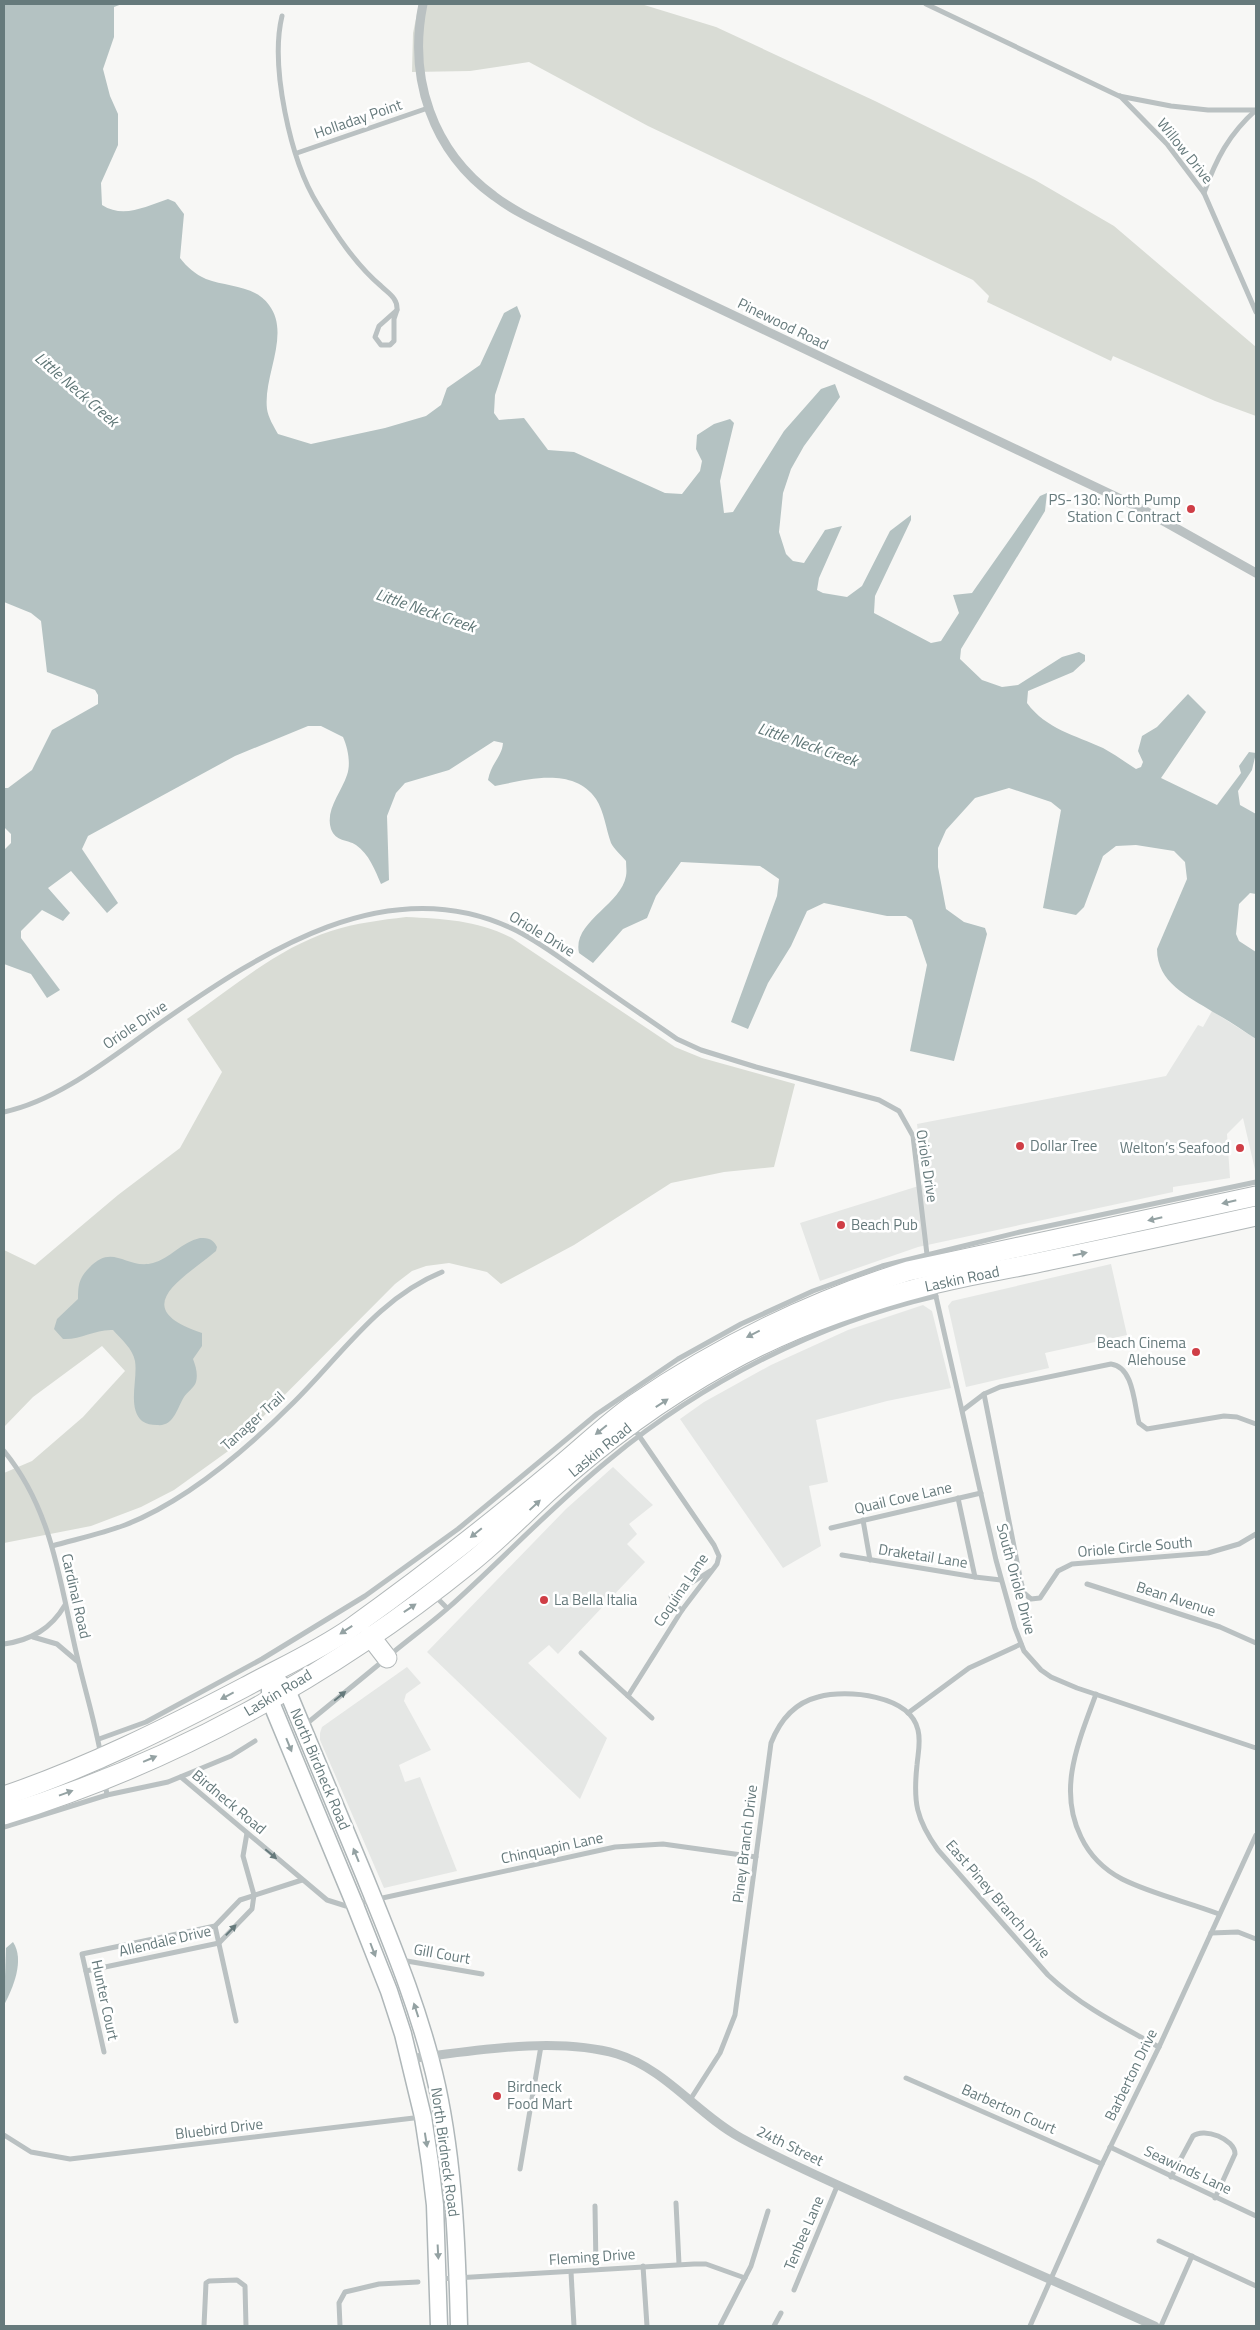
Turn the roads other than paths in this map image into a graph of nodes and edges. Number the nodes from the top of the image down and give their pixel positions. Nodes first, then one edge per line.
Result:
1 (422, 4) edge
2 (926, 4) edge
3 (282, 16) dead end
4 (1120, 96) junction
5 (428, 108) junction
6 (1256, 110) edge
7 (296, 153) junction
8 (1204, 193) junction
9 (397, 310) junction
10 (1256, 312) edge
11 (1256, 573) edge
12 (4, 1112) edge
13 (1256, 1182) edge
14 (1256, 1196) edge
15 (1201, 1202) junction
16 (1256, 1216) edge
17 (1207, 1227) junction
18 (442, 1272) dead end
19 (931, 1275) junction
20 (984, 1394) junction
21 (963, 1410) junction
22 (629, 1417) junction
23 (1256, 1424) edge
24 (4, 1451) edge
25 (981, 1493) junction
26 (958, 1498) junction
27 (863, 1520) junction
28 (831, 1528) dead end
29 (1256, 1534) edge
30 (52, 1546) junction
31 (842, 1555) dead end
32 (870, 1560) junction
33 (714, 1569) junction
34 (975, 1578) junction
35 (1001, 1580) junction
36 (1087, 1584) dead end
37 (432, 1593) junction
38 (65, 1605) junction
39 (448, 1608) junction
40 (682, 1610) junction
41 (370, 1636) junction
42 (33, 1637) junction
43 (4, 1644) edge
44 (1021, 1644) junction
45 (1256, 1644) edge
46 (581, 1653) dead end
47 (387, 1658) junction
48 (78, 1662) junction
49 (266, 1666) junction
50 (287, 1690) junction
51 (1096, 1694) junction
52 (628, 1696) junction
53 (270, 1700) junction
54 (908, 1713) junction
55 (652, 1718) dead end
56 (303, 1727) junction
57 (255, 1741) dead end
58 (100, 1748) junction
59 (1256, 1748) edge
60 (181, 1777) junction
61 (106, 1787) junction
62 (4, 1796) edge
63 (4, 1815) edge
64 (4, 1826) edge
65 (247, 1834) junction
66 (1256, 1835) edge
67 (756, 1857) junction
68 (302, 1880) junction
69 (254, 1895) junction
70 (374, 1900) junction
71 (355, 1905) junction
72 (1219, 1914) junction
73 (215, 1926) junction
74 (1211, 1933) junction
75 (1256, 1939) edge
76 (219, 1943) junction
77 (82, 1954) joint
78 (398, 1960) junction
79 (86, 1971) junction
80 (482, 1974) dead end
81 (236, 2021) dead end
82 (541, 2046) junction
83 (1159, 2047) junction
84 (104, 2052) dead end
85 (429, 2057) junction
86 (409, 2060) junction
87 (906, 2078) dead end
88 (690, 2100) junction
89 (442, 2115) junction
90 (423, 2117) junction
91 (6, 2137) edge
92 (4, 2144) edge
93 (1110, 2147) junction
94 (1102, 2164) junction
95 (520, 2169) dead end
96 (1171, 2178) junction
97 (838, 2184) junction
98 (1214, 2198) junction
99 (676, 2203) dead end
100 (596, 2206) dead end
101 (768, 2211) dead end
102 (1256, 2216) edge
103 (1159, 2241) dead end
104 (1192, 2256) junction
105 (679, 2264) junction
106 (643, 2266) junction
107 (596, 2268) junction
108 (571, 2272) junction
109 (458, 2277) junction
110 (745, 2278) junction
111 (438, 2279) junction
112 (1051, 2280) junction
113 (418, 2282) dead end
114 (1256, 2286) edge
115 (794, 2290) dead end
116 (781, 2313) dead end
117 (204, 2326) edge
118 (246, 2326) edge
119 (340, 2326) edge
120 (439, 2326) edge
121 (459, 2326) edge
122 (574, 2326) edge
123 (647, 2326) edge
124 (720, 2326) edge
125 (774, 2326) edge
126 (1030, 2326) edge
127 (1155, 2326) edge
128 (1161, 2326) edge

1 - 5 street, Pinewood Road
2 - 4 street
3 - 7 street
4 - 6 street
4 - 8 street, Willow Drive
5 - 7 street, Holladay Point
5 - 11 street, Pinewood Road
6 - 8 street
7 - 9 street
8 - 10 street, Willow Drive
9 - 9 street
12 - 19 street, Oriole Drive
13 - 15 street, Laskin Road
14 -> 15 main road, Laskin Road
15 - 17 main road
15 - 19 main road, Laskin Road
16 - 17 main road, Laskin Road
19 -> 17 main road, Laskin Road
18 - 30 street, Tanager Trail
19 - 21 street, South Oriole Drive
19 - 22 street, Laskin Road
19 - 22 main road, Laskin Road
20 - 21 street
20 - 23 street
20 - 29 street, Oriole Circle South
21 - 25 street, South Oriole Drive
22 - 33 street, Coquina Lane
37 -> 22 main road, Laskin Road
22 - 39 street, Laskin Road
22 - 49 main road, Laskin Road
24 - 30 street, Cardinal Road
25 - 26 street, Quail Cove Lane
25 - 35 street, South Oriole Drive
26 - 27 street, Quail Cove Lane
26 - 34 street
27 - 28 street, Quail Cove Lane
27 - 32 street
30 - 38 street, Cardinal Road
31 - 32 street, Draketail Lane
32 - 34 street, Draketail Lane
33 - 40 street, Coquina Lane
33 - 40 street
34 - 35 street, Draketail Lane
35 - 44 street, South Oriole Drive
36 - 45 street, Bean Avenue
37 - 39 street
41 -> 37 main road, Laskin Road
38 - 42 street
38 - 48 street, Cardinal Road
39 - 47 street, Laskin Road
40 - 52 street, Coquina Lane
41 - 47 main road
41 - 50 main road, Laskin Road
42 - 43 street
42 - 48 street
44 - 51 street, South Oriole Drive
44 - 54 street
46 - 52 street
56 -> 47 street, Laskin Road
48 - 58 street, Cardinal Road
49 - 50 main road, North Birdneck Road
49 - 53 main road, North Birdneck Road
49 - 58 main road, Laskin Road
50 - 53 main road, Laskin Road
50 - 56 main road, North Birdneck Road
51 - 59 street, South Oriole Drive
51 - 72 street
52 - 55 street
61 -> 53 main road, Laskin Road
53 -> 71 main road, North Birdneck Road
54 - 67 street, Piney Branch Drive
54 - 83 street, East Piney Branch Drive
70 -> 56 main road, North Birdneck Road
57 - 60 street
58 - 61 street
58 - 62 main road, Laskin Road
60 - 61 street, Birdneck Road
60 - 65 street, Birdneck Road
63 -> 61 main road, Laskin Road
61 - 64 street, Birdneck Road
65 -> 68 street, Birdneck Road
65 - 69 street
66 - 72 street, Barberton Drive
67 - 70 street, Chinquapin Lane
67 - 88 street, Piney Branch Drive
68 - 69 street, Allendale Drive
68 - 71 street, Birdneck Road
69 - 73 street, Allendale Drive
76 -> 69 street, Allendale Drive
70 - 71 street, Chinquapin Lane
70 - 78 main road, North Birdneck Road
71 -> 86 main road, North Birdneck Road
72 - 74 street, Barberton Drive
73 - 76 street
73 - 77 street, Allendale Drive
74 - 75 street
74 - 83 street, Barberton Drive
76 - 79 street, Allendale Drive
76 - 81 street
77 - 79 street, Hunter Court
78 - 80 street, Gill Court
85 -> 78 main road, North Birdneck Road
79 - 84 street, Hunter Court
82 - 85 street, 24th Street
82 - 88 street, 24th Street
82 - 95 street
83 - 93 street, Barberton Drive
85 - 86 street, 24th Street
85 - 89 main road, North Birdneck Road
86 - 90 main road, North Birdneck Road
87 - 94 street, Barberton Court
88 - 97 street, 24th Street
89 - 90 street, Bluebird Drive
89 - 109 main road, North Birdneck Road
90 - 91 street, Bluebird Drive
90 -> 111 main road, North Birdneck Road
91 - 92 street
93 - 94 street, Barberton Drive
93 - 96 street, Seawinds Lane
94 - 112 street, Barberton Drive
96 - 98 street, Seawinds Lane
96 - 98 street
97 - 112 street, 24th Street
97 - 115 street, Tenbee Lane
98 - 102 street, Seawinds Lane
99 - 105 street
100 - 107 street
101 - 110 street
103 - 104 street
104 - 114 street
104 - 128 street
105 - 106 street, Fleming Drive
105 - 110 street, Fleming Drive
106 - 107 street, Fleming Drive
106 - 123 street
107 - 108 street, Fleming Drive
108 - 109 street, Fleming Drive
108 - 122 street
109 - 111 street, Fleming Drive
109 - 121 main road, North Birdneck Road
110 - 124 street
111 - 120 main road, North Birdneck Road
112 - 126 street, Barberton Drive
112 - 127 street, 24th Street
113 - 119 street
116 - 125 street
117 - 118 street

